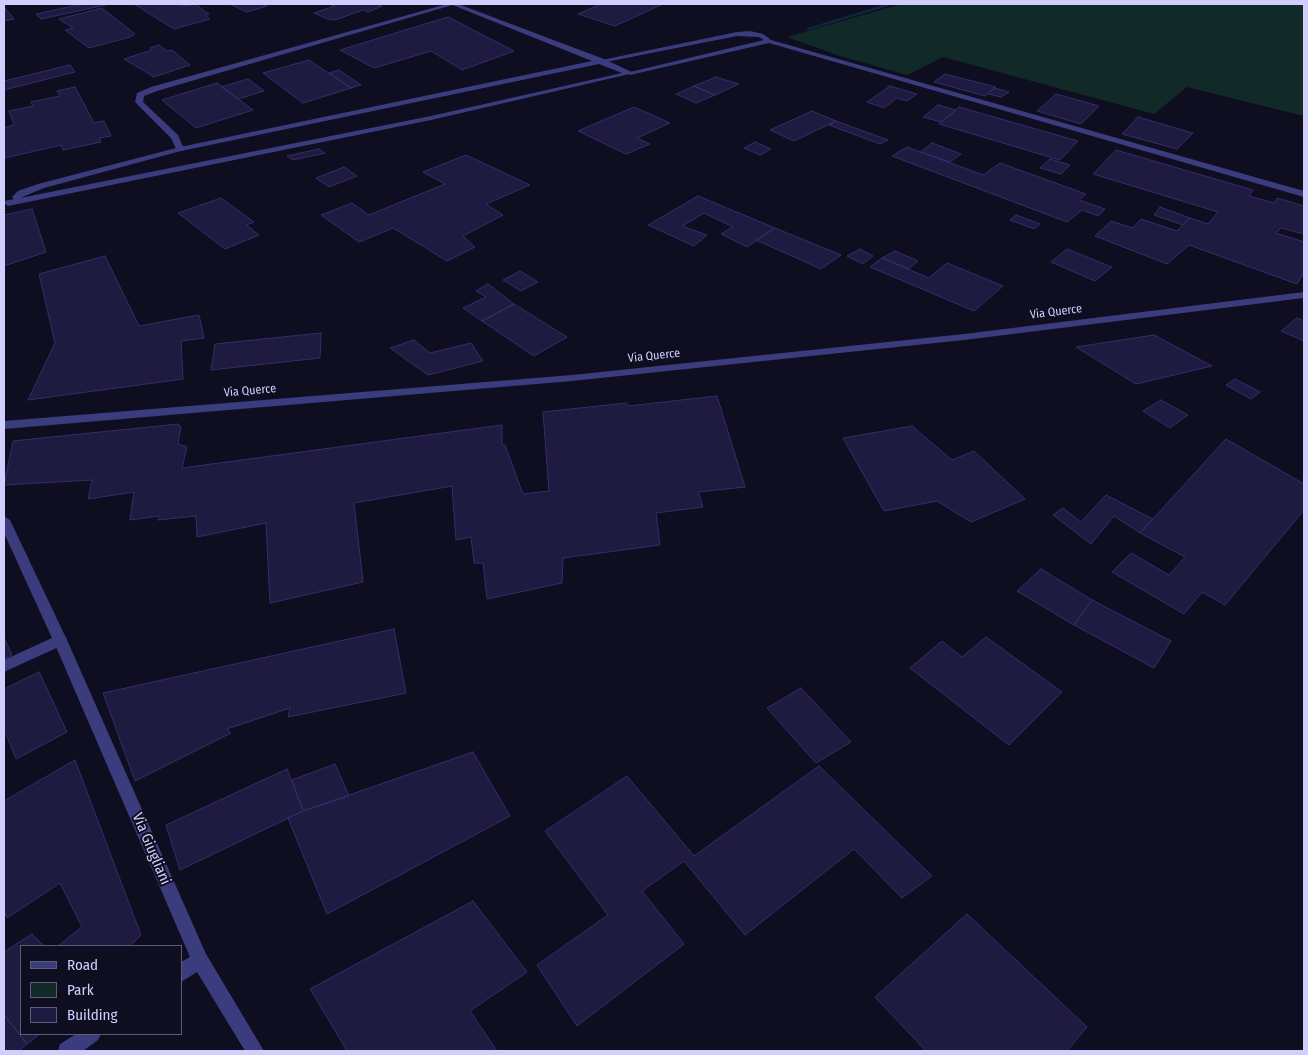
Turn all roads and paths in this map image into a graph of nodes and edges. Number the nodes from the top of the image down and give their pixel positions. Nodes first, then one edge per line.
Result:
1 (453, 4) edge
2 (769, 41) junction
3 (601, 61) junction
4 (630, 73) junction
5 (180, 149) junction
6 (1304, 194) edge
7 (6, 204) edge
8 (1304, 295) edge
9 (4, 425) edge
10 (4, 520) edge
11 (60, 640) junction
12 (4, 666) edge
13 (200, 960) junction
14 (182, 972) edge
15 (91, 1035) edge
16 (67, 1051) edge
17 (255, 1051) edge

1 - 3 street
1 - 5 street
2 - 3 street
2 - 4 street
2 - 6 street
3 - 4 street
3 - 5 street
4 - 7 street
5 - 7 street
8 - 9 street, Via Querce
10 - 11 street, Via Giugliani
11 - 12 street
11 - 13 street, Via Giugliani
13 - 14 street
13 - 17 street, Via Giugliani
15 - 16 street

